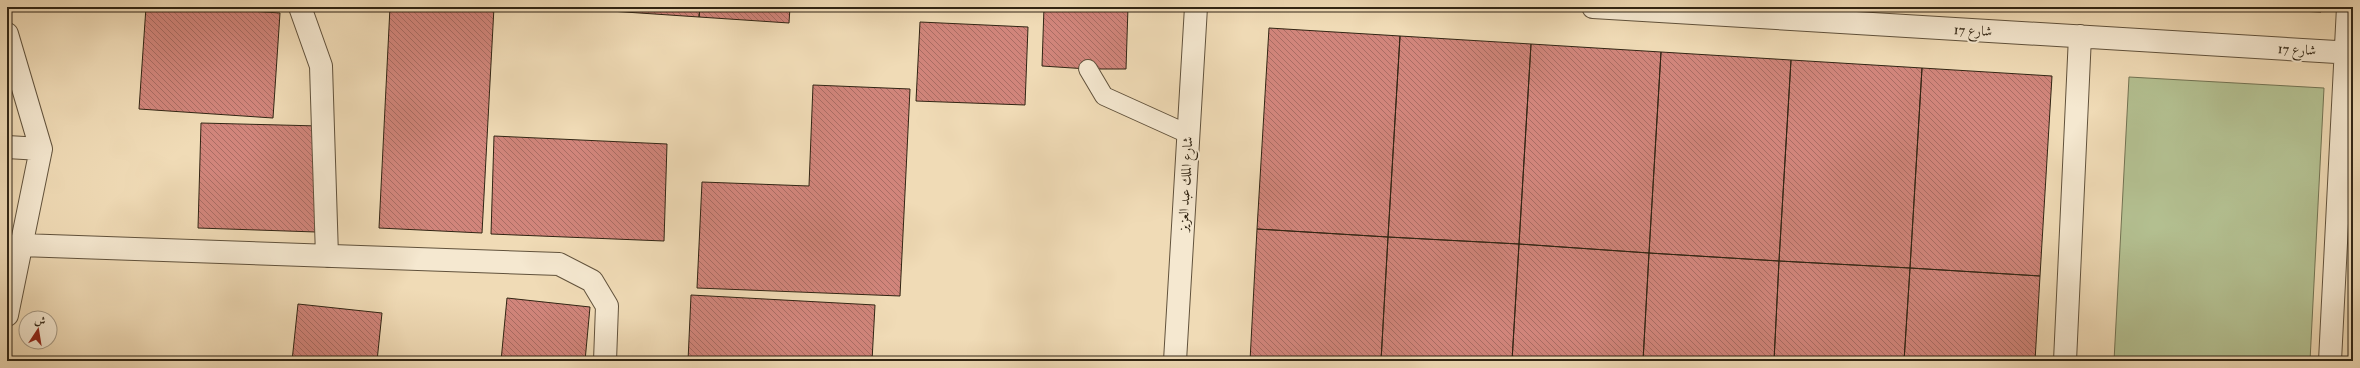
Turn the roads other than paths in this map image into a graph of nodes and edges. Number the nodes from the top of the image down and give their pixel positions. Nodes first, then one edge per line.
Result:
1 (300, 7) edge
2 (1196, 7) edge
3 (1594, 7) edge
4 (2348, 7) edge
5 (7, 34) edge
6 (2080, 36) junction
7 (2349, 52) edge
8 (1088, 69) dead end
9 (1188, 134) junction
10 (7, 147) edge
11 (41, 148) junction
12 (21, 245) junction
13 (327, 256) junction
14 (7, 315) edge
15 (605, 361) edge
16 (1175, 361) edge
17 (2065, 361) edge
18 (2330, 361) edge

1 - 13 street
2 - 9 street, شارع الملك عبد العزيز
3 - 6 street, شارع 17
4 - 7 street
5 - 11 street
6 - 7 street, شارع 17
6 - 17 street
7 - 18 street
8 - 9 lane
9 - 16 street, شارع الملك عبد العزيز
10 - 11 street
11 - 12 street
12 - 13 street
12 - 14 street
13 - 15 street

